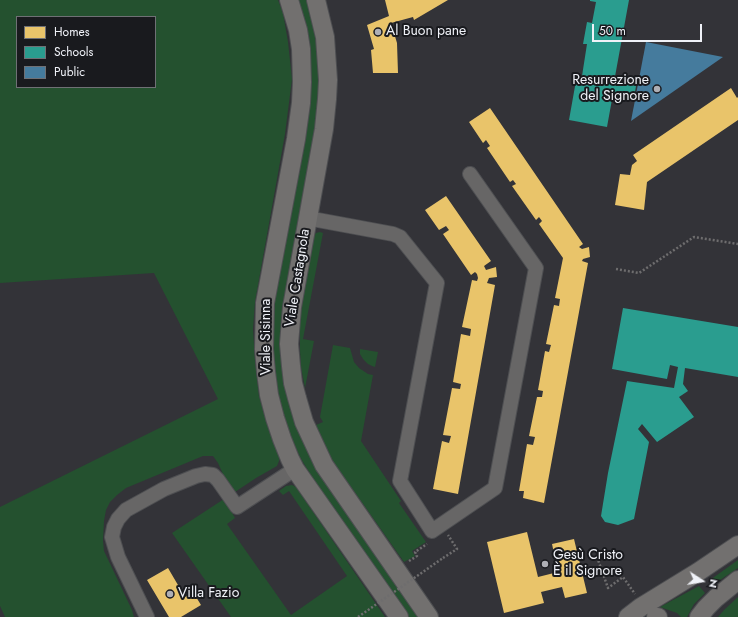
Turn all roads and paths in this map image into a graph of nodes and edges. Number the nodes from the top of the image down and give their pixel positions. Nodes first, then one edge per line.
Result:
1 (289, 0) edge
2 (316, 0) edge
3 (470, 174) dead end
4 (307, 218) junction
5 (738, 244) edge
6 (616, 269) dead end
7 (295, 469) junction
8 (449, 536) dead end
9 (431, 541) dead end
10 (738, 545) edge
11 (597, 557) dead end
12 (396, 570) junction
13 (738, 580) edge
14 (639, 599) dead end
15 (147, 617) edge
16 (358, 617) edge
17 (399, 617) edge
18 (429, 617) edge
19 (628, 617) edge
20 (699, 617) edge

1 - 7 main road, Viale Sisinna
2 - 4 main road, Viale Castagnola
3 - 4 lane
4 - 12 main road, Viale Castagnola
5 - 6 path
7 - 15 lane
7 - 17 main road, Viale Sisinna
8 - 16 path, bridge
9 - 12 path
10 - 19 main road
11 - 14 path
12 - 18 main road, Viale Castagnola
13 - 20 main road

